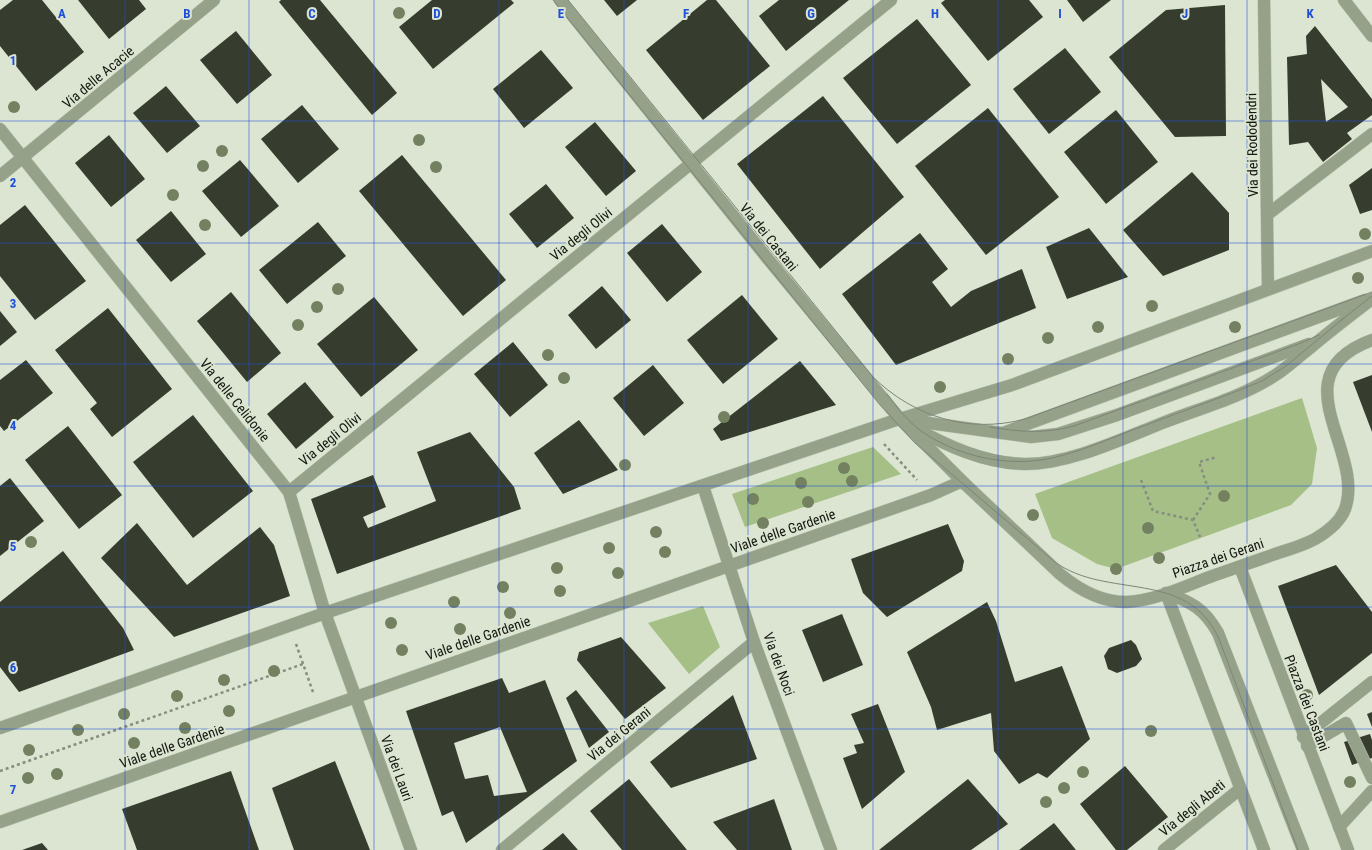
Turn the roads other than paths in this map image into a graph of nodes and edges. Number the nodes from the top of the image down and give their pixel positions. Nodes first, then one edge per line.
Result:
1 (214, 0) edge
2 (560, 0) edge
3 (891, 0) edge
4 (1264, 0) edge
5 (1344, 0) edge
6 (1372, 36) edge
7 (0, 129) edge
8 (1372, 134) edge
9 (23, 158) junction
10 (691, 164) junction
11 (0, 176) edge
12 (1268, 214) junction
13 (1372, 251) edge
14 (1268, 289) junction
15 (1372, 298) edge
16 (1319, 340) junction
17 (1372, 340) edge
18 (900, 419) junction
19 (1002, 433) junction
20 (965, 484) junction
21 (703, 486) junction
22 (289, 492) junction
23 (728, 566) junction
24 (1240, 567) junction
25 (1166, 592) junction
26 (325, 613) junction
27 (754, 642) junction
28 (1372, 682) edge
29 (356, 697) junction
30 (0, 728) edge
31 (1305, 741) junction
32 (1372, 778) edge
33 (1240, 789) junction
34 (1372, 791) edge
35 (0, 822) edge
36 (1339, 827) junction
37 (411, 850) edge
38 (502, 850) edge
39 (831, 850) edge
40 (1164, 850) edge
41 (1264, 850) edge
42 (1303, 850) edge
43 (1348, 850) edge

1 - 9 street, Via delle Acacie
2 - 10 street, Via dei Castani
3 - 10 street, Via degli Olivi
4 - 12 street, Via dei Rododendri
5 - 6 street
7 - 9 street, Via delle Celidonie
8 - 12 street
9 - 11 street, Via delle Acacie
9 - 22 street, Via delle Celidonie
10 - 18 street, Via dei Castani
10 - 22 street, Via degli Olivi
12 - 14 street, Via dei Rododendri
13 - 14 street
14 - 18 street
15 - 16 street
15 - 19 street
16 - 18 street
16 - 19 street
17 - 24 street, Piazza dei Gerani
18 - 19 street
18 - 20 street, Via dei Castani
18 - 21 street
20 - 23 street, Viale delle Gardenie
20 - 25 street, Piazza dei Gerani
21 - 23 street, Via dei Noci
21 - 26 street
22 - 26 street, Via delle Celidonie
23 - 27 street, Via dei Noci
23 - 29 street, Viale delle Gardenie
24 - 25 street, Piazza dei Gerani
24 - 31 street, Piazza dei Castani
25 - 33 street
25 - 42 street
26 - 29 street, Via delle Celidonie
26 - 30 street
27 - 38 street, Via dei Gerani
27 - 39 street, Via dei Noci
28 - 31 street
29 - 35 street, Viale delle Gardenie
29 - 37 street, Via dei Lauri
31 - 32 street
31 - 36 street, Piazza dei Castani
33 - 40 street, Via degli Abeti
33 - 41 street
34 - 36 street
36 - 43 street, Piazza dei Castani

